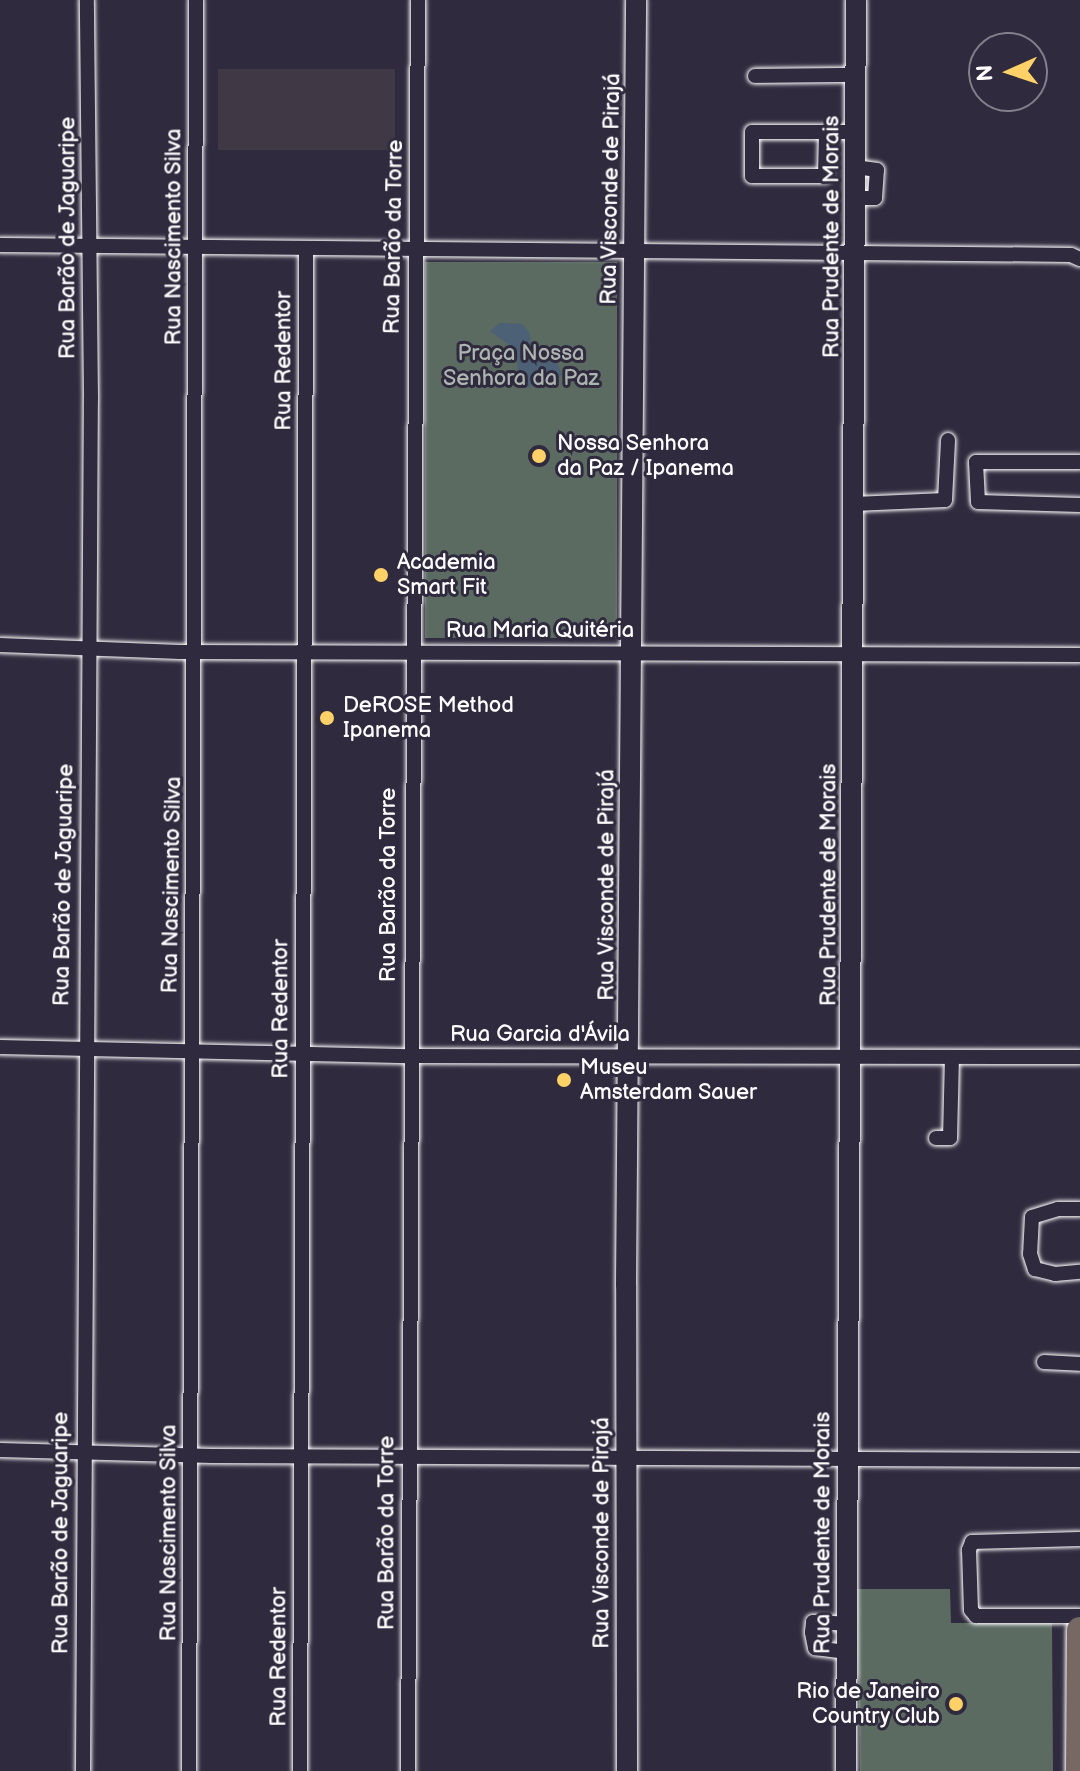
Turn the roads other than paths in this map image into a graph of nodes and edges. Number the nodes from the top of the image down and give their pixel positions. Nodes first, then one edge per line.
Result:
1 (87, 0) edge
2 (196, 0) edge
3 (418, 0) edge
4 (636, 0) edge
5 (856, 0) edge
6 (856, 75) junction
7 (755, 76) dead end
8 (826, 132) junction
9 (856, 132) junction
10 (0, 245) edge
11 (90, 246) junction
12 (196, 248) junction
13 (306, 248) junction
14 (415, 248) junction
15 (634, 251) junction
16 (856, 252) junction
17 (1080, 259) edge
18 (948, 440) dead end
19 (1080, 462) edge
20 (854, 504) junction
21 (1080, 505) edge
22 (0, 645) edge
23 (88, 651) junction
24 (196, 652) junction
25 (305, 652) junction
26 (413, 653) junction
27 (632, 653) junction
28 (1080, 655) edge
29 (854, 656) junction
30 (0, 1047) edge
31 (84, 1050) junction
32 (192, 1051) junction
33 (303, 1053) junction
34 (410, 1056) junction
35 (630, 1057) junction
36 (1080, 1057) edge
37 (852, 1058) junction
38 (952, 1058) junction
39 (936, 1138) dead end
40 (1080, 1209) edge
41 (1080, 1272) edge
42 (1044, 1362) dead end
43 (1080, 1364) edge
44 (0, 1450) edge
45 (82, 1454) junction
46 (192, 1455) junction
47 (301, 1456) junction
48 (409, 1456) junction
49 (626, 1457) junction
50 (848, 1458) junction
51 (1080, 1460) edge
52 (1080, 1539) edge
53 (1080, 1616) edge
54 (847, 1624) junction
55 (1080, 1630) edge
56 (847, 1652) junction
57 (83, 1771) edge
58 (189, 1771) edge
59 (300, 1771) edge
60 (408, 1771) edge
61 (627, 1771) edge
62 (846, 1771) edge
63 (1079, 1771) edge

1 - 11 street, Rua Barão de Jaguaripe
2 - 12 street, Rua Nascimento Silva
3 - 14 street, Rua Barão da Torre
4 - 15 main road, Rua Visconde de Pirajá
5 - 6 main road, Rua Prudente de Morais
6 - 7 street
6 - 9 main road, Rua Prudente de Morais
8 - 8 street
8 - 9 street
9 - 16 main road, Rua Prudente de Morais
10 - 11 street
11 - 12 street
11 - 23 street, Rua Barão de Jaguaripe
12 - 13 street
12 - 24 street, Rua Nascimento Silva
13 - 14 street
13 - 25 street, Rua Redentor
14 - 15 street
14 - 26 street, Rua Barão da Torre
15 - 16 street
15 - 27 main road, Rua Visconde de Pirajá
16 - 17 street
16 - 20 main road, Rua Prudente de Morais
18 - 20 street
19 - 21 street
20 - 29 main road, Rua Prudente de Morais
22 - 23 street, Rua Maria Quitéria
23 - 24 street, Rua Maria Quitéria
23 - 31 street, Rua Barão de Jaguaripe
24 - 25 street, Rua Maria Quitéria
24 - 32 street, Rua Nascimento Silva
25 - 26 street, Rua Maria Quitéria
25 - 33 street, Rua Redentor
26 - 27 street, Rua Maria Quitéria
26 - 34 street, Rua Barão da Torre
27 - 29 street, Rua Maria Quitéria
27 - 35 main road, Rua Visconde de Pirajá
28 - 29 street, Rua Maria Quitéria
29 - 37 main road, Rua Prudente de Morais
30 - 31 street, Rua Garcia d'Ávila
31 - 32 street, Rua Garcia d'Ávila
31 - 45 street, Rua Barão de Jaguaripe
32 - 33 street, Rua Garcia d'Ávila
32 - 46 street, Rua Nascimento Silva
33 - 34 street, Rua Garcia d'Ávila
33 - 47 street, Rua Redentor
34 - 35 street, Rua Garcia d'Ávila
34 - 48 street, Rua Barão da Torre
35 - 37 street, Rua Garcia d'Ávila
35 - 49 main road, Rua Visconde de Pirajá
36 - 38 street, Rua Garcia d'Ávila
37 - 38 street, Rua Garcia d'Ávila
37 - 50 main road, Rua Prudente de Morais
38 - 39 street
40 - 41 street
42 - 43 street
44 - 45 street
45 - 46 street
45 - 57 street, Rua Barão de Jaguaripe
46 - 47 street
46 - 58 street, Rua Nascimento Silva
47 - 48 street
47 - 59 street, Rua Redentor
48 - 49 street
48 - 60 street, Rua Barão da Torre
49 - 50 street
49 - 61 main road, Rua Visconde de Pirajá
50 - 51 street
50 - 54 main road, Rua Prudente de Morais
52 - 53 street
54 - 56 main road, Rua Prudente de Morais
54 - 56 street
55 - 63 highway
56 - 62 main road, Rua Prudente de Morais

